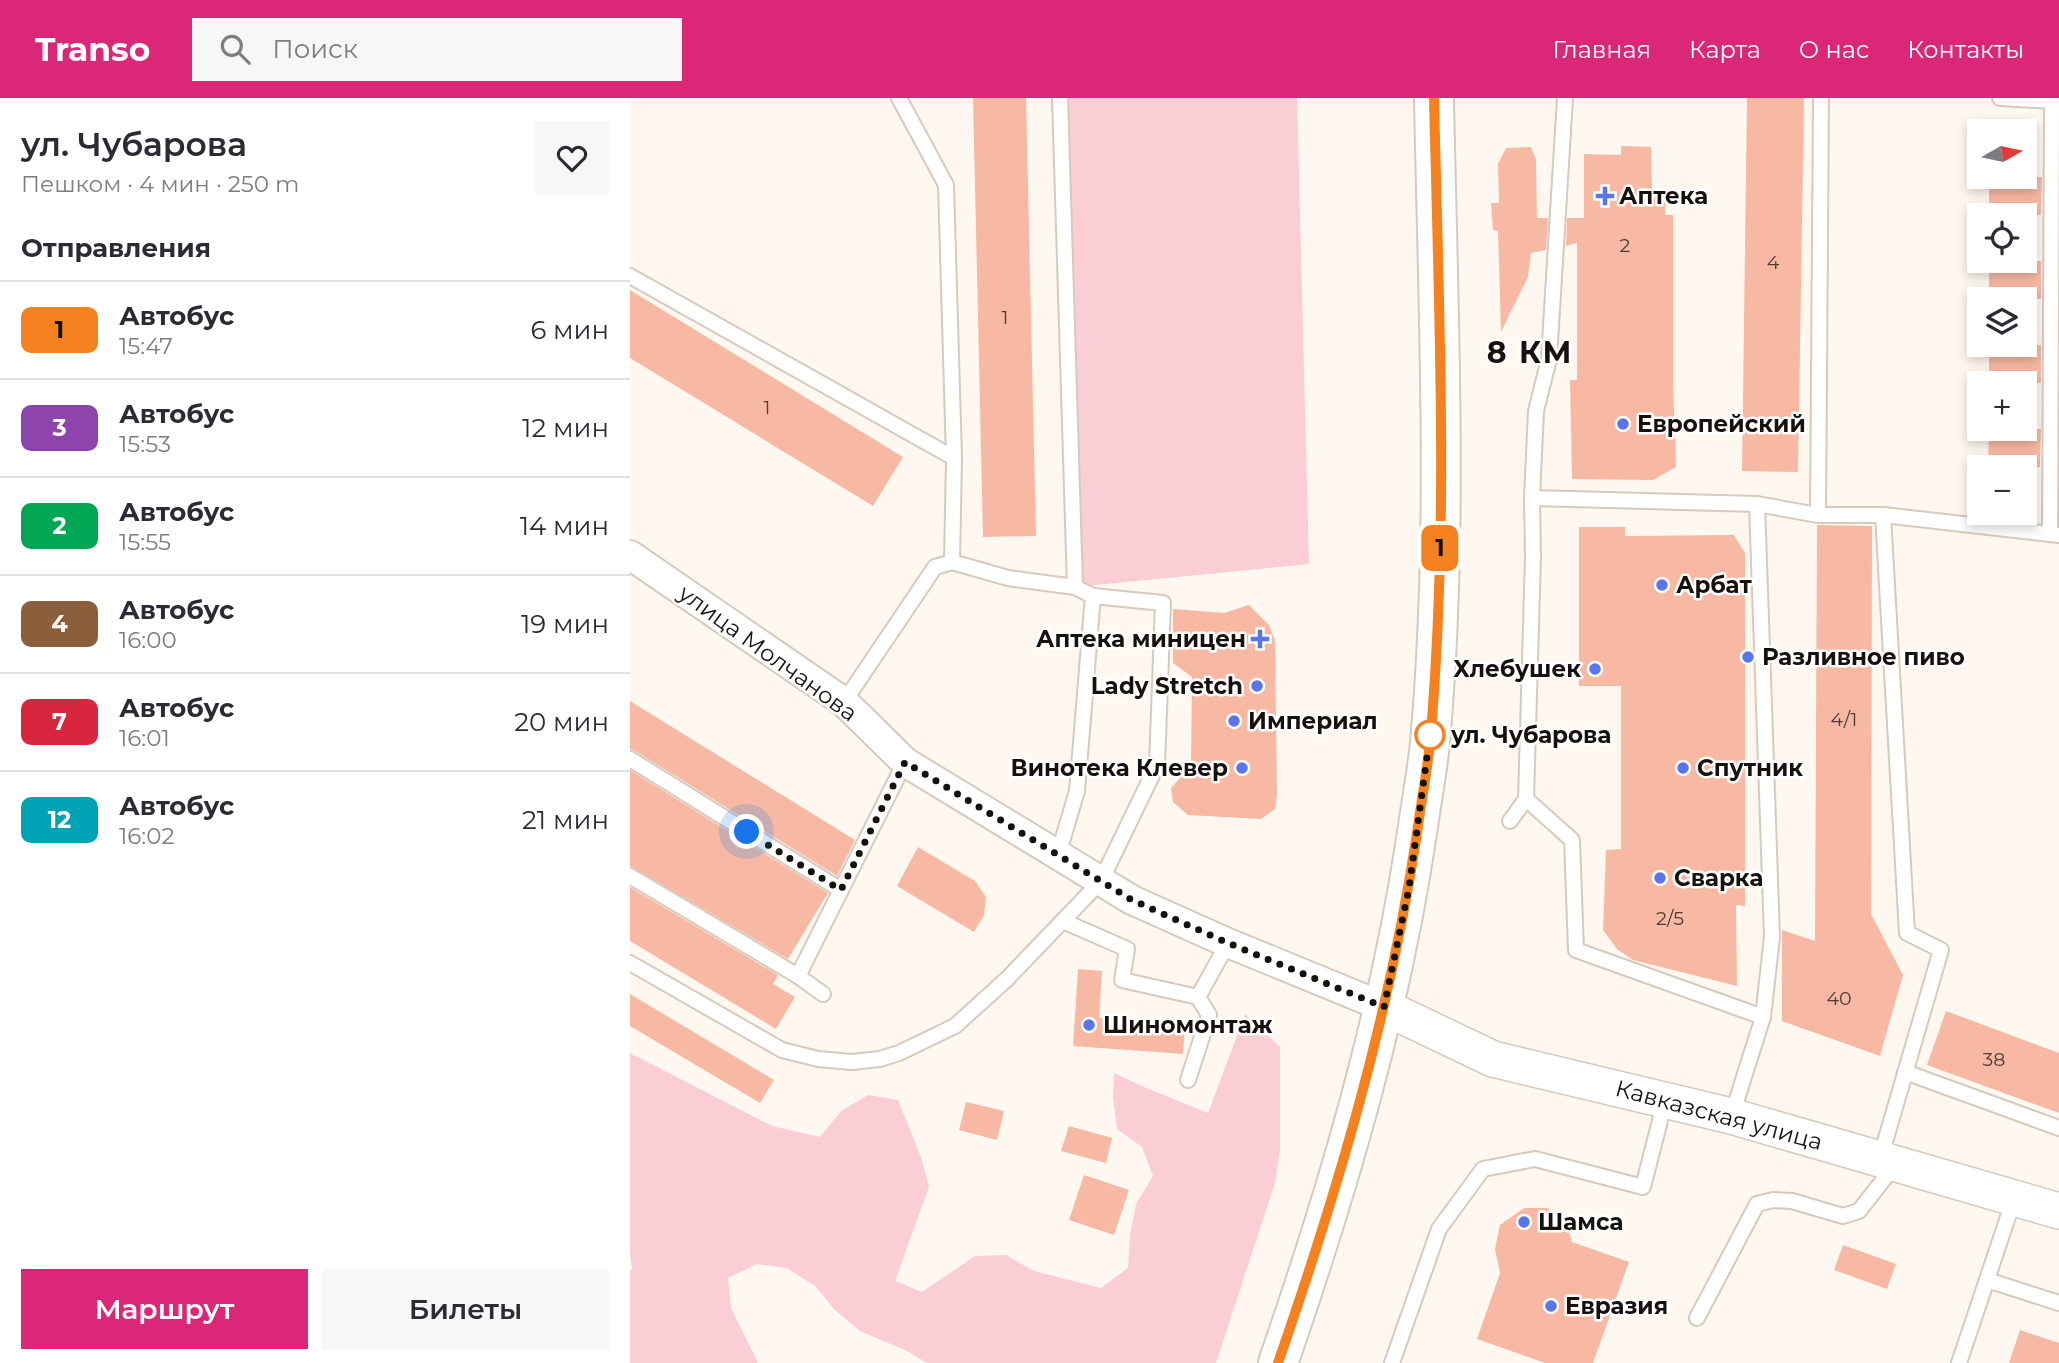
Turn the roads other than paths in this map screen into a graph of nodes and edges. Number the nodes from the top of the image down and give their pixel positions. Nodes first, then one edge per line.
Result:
1 (899, 98) edge
2 (1060, 98) edge
3 (1434, 98) edge
4 (1565, 98) edge
5 (1821, 98) edge
6 (2000, 98) edge
7 (630, 276) edge
8 (954, 458) junction
9 (1532, 498) junction
10 (1757, 504) junction
11 (1883, 514) junction
12 (1818, 515) junction
13 (2054, 535) edge
14 (630, 555) edge
15 (952, 562) junction
16 (1074, 587) junction
17 (1093, 596) junction
18 (844, 702) junction
19 (630, 759) edge
20 (905, 762) junction
21 (1526, 799) junction
22 (1510, 821) dead end
23 (1058, 855) junction
24 (630, 876) edge
25 (1101, 881) junction
26 (841, 890) junction
27 (1063, 921) junction
28 (1228, 943) junction
29 (630, 963) edge
30 (798, 975) junction
31 (823, 994) dead end
32 (1198, 997) junction
33 (1384, 1007) junction
34 (1763, 1017) junction
35 (1905, 1072) junction
36 (1188, 1080) dead end
37 (1665, 1099) junction
38 (1731, 1116) junction
39 (2059, 1128) edge
40 (1888, 1161) junction
41 (2014, 1197) junction
42 (2059, 1211) edge
43 (1987, 1280) junction
44 (2059, 1303) edge
45 (1697, 1318) dead end
46 (1278, 1363) edge
47 (1392, 1363) edge
48 (1959, 1363) edge

1 - 8 lane
2 - 16 lane
3 - 33 main road
4 - 9 lane
5 - 12 lane
6 - 13 lane
7 - 8 lane
8 - 15 lane
9 - 10 lane
9 - 21 lane
10 - 12 lane
10 - 34 lane
11 - 12 lane
11 - 13 lane
11 - 35 lane
14 - 18 street, улица Молчанова
15 - 16 lane
15 - 18 lane
16 - 17 lane
17 - 23 lane
17 - 25 lane
18 - 20 street, улица Молчанова
19 - 26 lane
20 - 23 street, улица Молчанова
20 - 26 lane
21 - 22 lane
21 - 34 lane
23 - 25 street, улица Молчанова
24 - 30 lane
25 - 27 lane
25 - 28 street, улица Молчанова
26 - 30 lane
27 - 29 lane
27 - 32 lane
28 - 32 lane
28 - 33 street, улица Молчанова
30 - 31 lane
32 - 36 lane
33 - 37 street, Кавказская улица
33 - 46 main road
34 - 38 lane
35 - 39 lane
35 - 40 lane
37 - 38 street, Кавказская улица
37 - 47 lane
38 - 40 street, Кавказская улица
40 - 41 street, Кавказская улица
40 - 45 lane
41 - 42 street, Кавказская улица
41 - 43 lane
43 - 44 lane
43 - 48 lane

